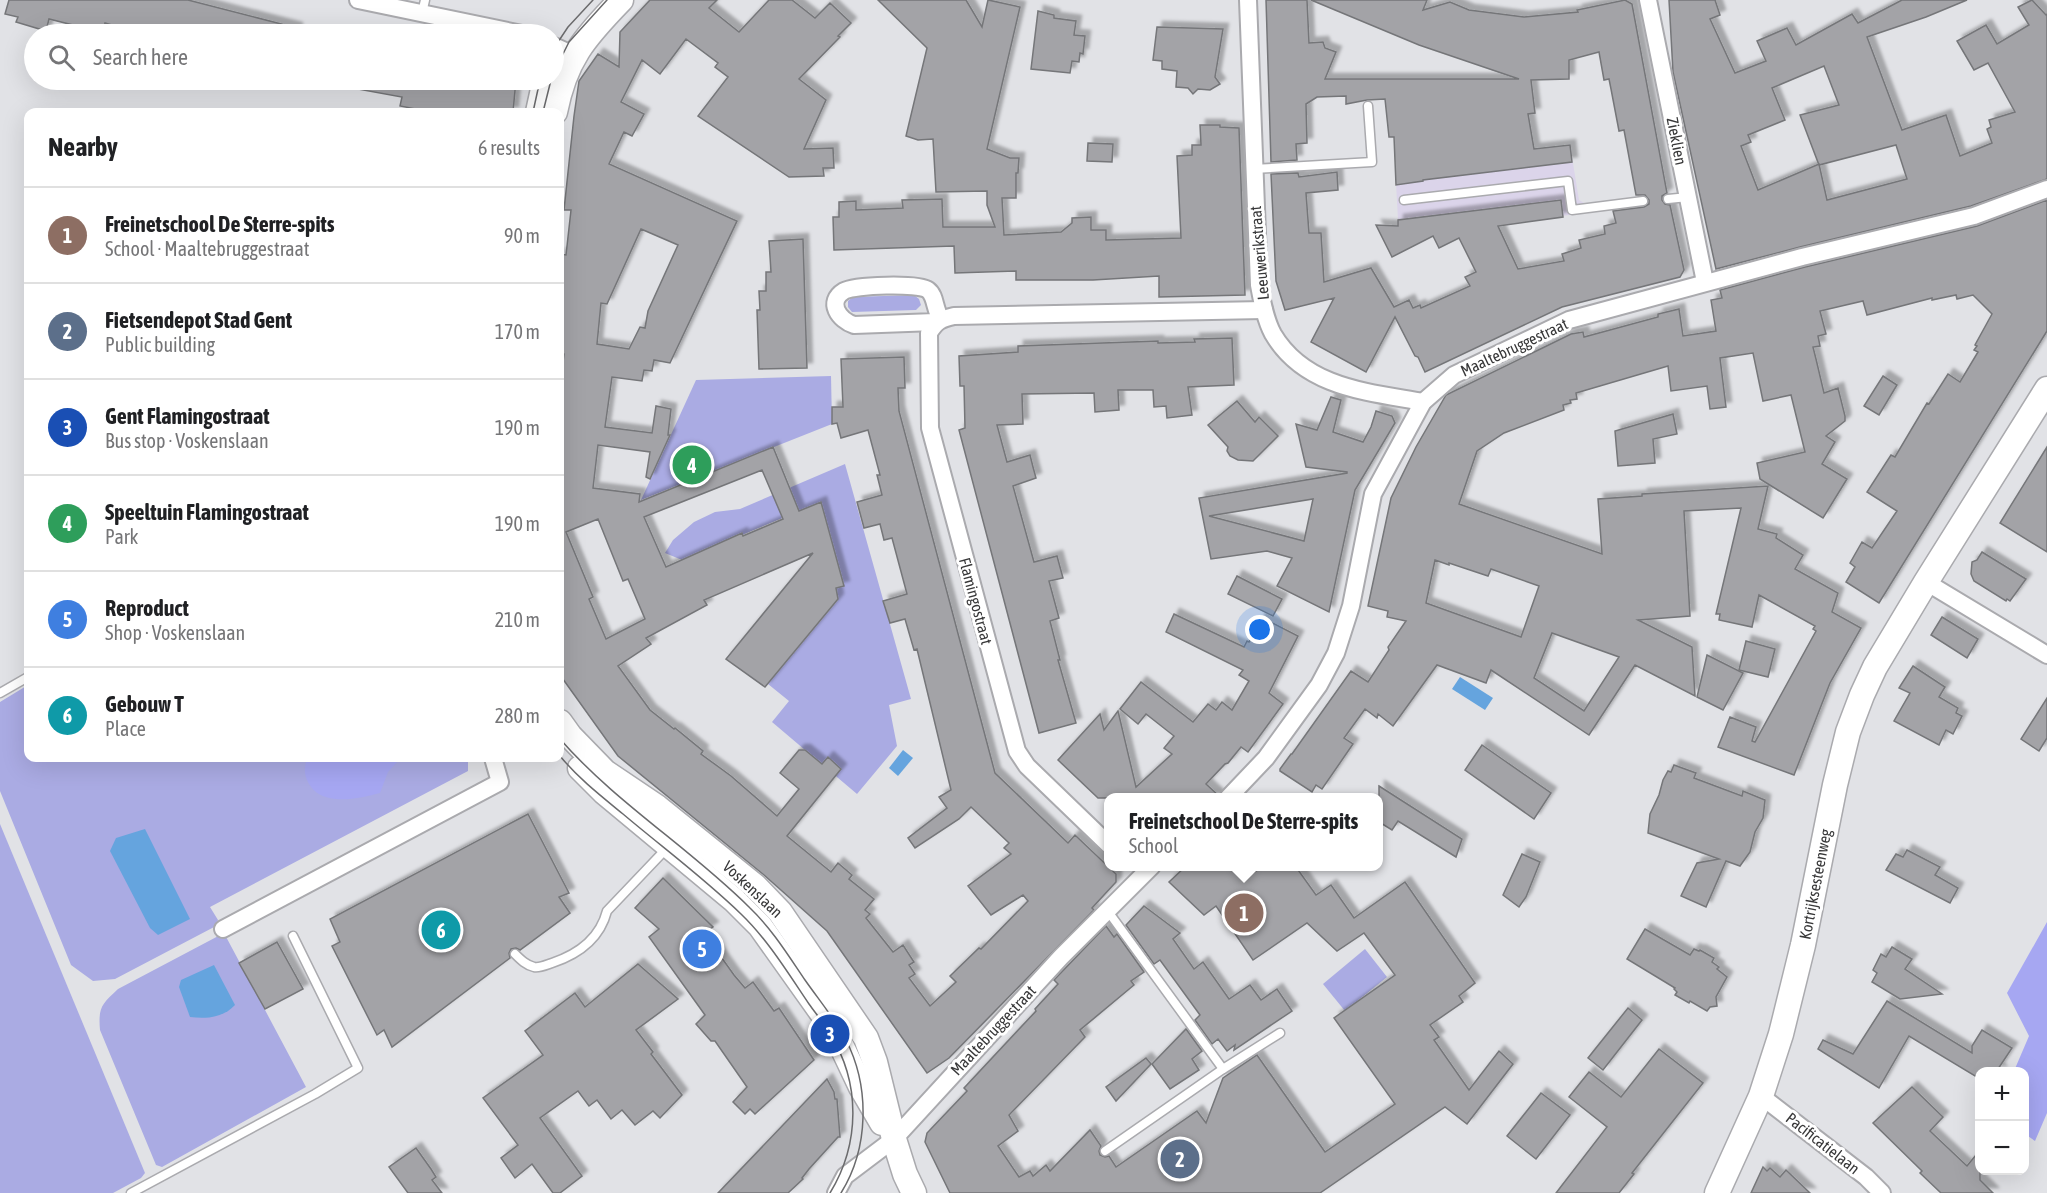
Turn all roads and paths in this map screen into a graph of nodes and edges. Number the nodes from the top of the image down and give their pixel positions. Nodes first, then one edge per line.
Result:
1 (358, 0) edge
2 (601, 0) edge
3 (621, 0) edge
4 (1248, 0) edge
5 (1648, 0) edge
6 (423, 7) edge
7 (485, 24) edge
8 (564, 45) edge
9 (564, 50) edge
10 (543, 90) edge
11 (560, 90) edge
12 (1368, 106) dead end
13 (539, 108) edge
14 (556, 108) edge
15 (1253, 169) junction
16 (2047, 189) edge
17 (1688, 196) junction
18 (1668, 199) dead end
19 (1404, 200) dead end
20 (1642, 201) dead end
21 (1705, 282) junction
22 (1264, 310) junction
23 (938, 320) junction
24 (2047, 389) edge
25 (1423, 402) junction
26 (1926, 582) junction
27 (2047, 655) edge
28 (24, 679) edge
29 (0, 693) edge
30 (564, 728) edge
31 (564, 751) edge
32 (494, 762) edge
33 (1233, 793) edge
34 (1104, 839) edge
35 (669, 846) junction
36 (1141, 871) edge
37 (1107, 910) junction
38 (223, 929) dead end
39 (292, 936) dead end
40 (515, 954) dead end
41 (1280, 1033) dead end
42 (1222, 1069) junction
43 (1761, 1096) junction
44 (894, 1139) junction
45 (1105, 1151) dead end
46 (131, 1193) edge
47 (836, 1193) edge
48 (915, 1193) edge
49 (1717, 1193) edge
50 (1882, 1193) edge

1 - 6 street
2 - 8 street
3 - 9 street
4 - 15 street, Leeuwerikstraat
5 - 17 street, Zieklien
6 - 7 street
10 - 13 street
11 - 14 street
12 - 15 lane
15 - 22 street, Leeuwerikstraat
16 - 21 street, Maaltebruggestraat
17 - 18 lane
17 - 21 street, Zieklien
19 - 20 lane
21 - 25 street, Maaltebruggestraat
22 - 23 street
22 - 25 street, Leeuwerikstraat
23 - 23 street
23 - 34 street, Flamingostraat
24 - 26 street, Kortrijksesteenweg
25 - 33 street, Maaltebruggestraat
26 - 27 street
26 - 43 street, Kortrijksesteenweg
28 - 29 lane
30 - 44 street, Voskenslaan
31 - 35 street, Voskenslaan
32 - 38 street
35 - 40 lane
35 - 44 street, Voskenslaan
36 - 37 street, Maaltebruggestraat
37 - 42 lane
37 - 44 street, Maaltebruggestraat
39 - 46 lane
41 - 42 lane
42 - 45 lane
43 - 49 street, Kortrijksesteenweg
43 - 50 street, Pacificatielaan
44 - 47 street, Maaltebruggestraat
44 - 48 street, Voskenslaan

